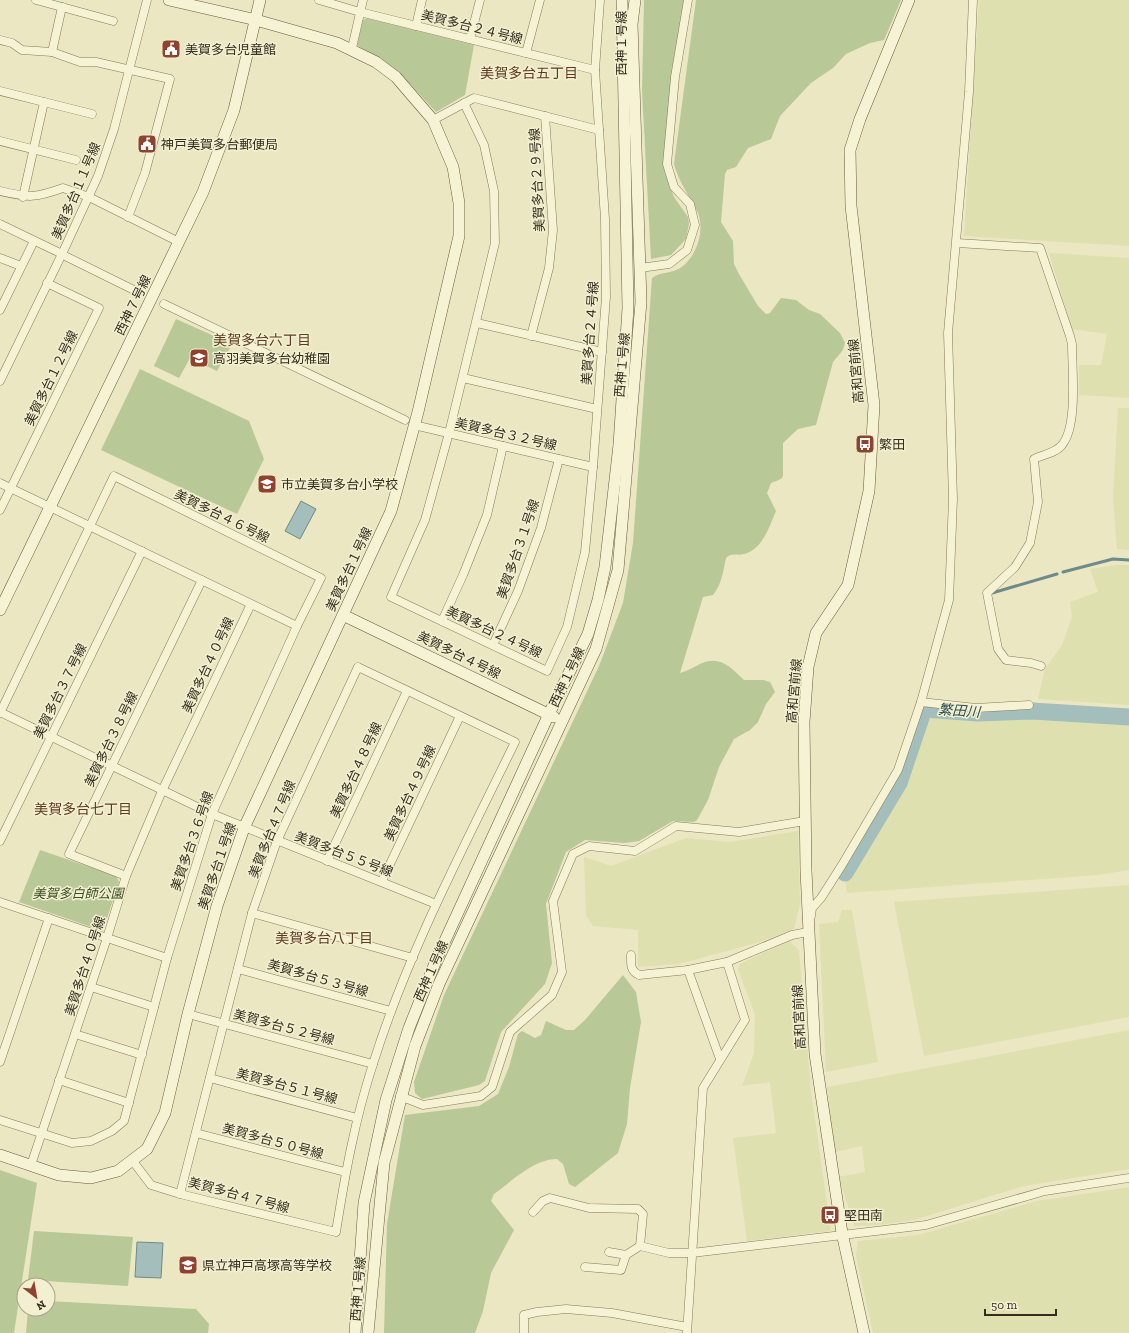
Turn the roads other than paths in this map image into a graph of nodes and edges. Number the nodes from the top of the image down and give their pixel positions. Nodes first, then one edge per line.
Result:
1 (36, 0) edge
2 (147, 0) edge
3 (169, 0) edge
4 (260, 0) edge
5 (320, 0) edge
6 (363, 0) edge
7 (422, 0) edge
8 (480, 0) edge
9 (540, 0) edge
10 (600, 0) edge
11 (622, 0) edge
12 (635, 0) edge
13 (688, 0) edge
14 (909, 0) edge
15 (973, 0) edge
16 (62, 7) junction
17 (360, 12) junction
18 (256, 20) junction
19 (113, 21) dead end
20 (416, 26) junction
21 (470, 39) junction
22 (0, 40) edge
23 (352, 48) junction
24 (52, 52) junction
25 (526, 53) junction
26 (129, 68) junction
27 (595, 70) junction
28 (0, 91) edge
29 (44, 102) junction
30 (464, 103) junction
31 (92, 114) dead end
32 (545, 116) junction
33 (433, 120) junction
34 (599, 130) junction
35 (0, 141) edge
36 (34, 149) junction
37 (76, 160) dead end
38 (0, 191) edge
39 (24, 197) junction
40 (89, 197) junction
41 (128, 217) junction
42 (0, 224) edge
43 (34, 241) junction
44 (179, 242) junction
45 (957, 243) junction
46 (58, 252) dead end
47 (67, 256) dead end
48 (0, 258) edge
49 (22, 266) junction
50 (640, 268) junction
51 (47, 283) junction
52 (138, 292) dead end
53 (164, 304) dead end
54 (0, 310) edge
55 (477, 323) junction
56 (531, 336) junction
57 (602, 352) junction
58 (463, 378) junction
59 (0, 381) edge
60 (597, 409) junction
61 (410, 423) junction
62 (449, 433) junction
63 (503, 446) junction
64 (559, 459) junction
65 (593, 467) junction
66 (0, 483) edge
67 (11, 488) junction
68 (50, 507) junction
69 (0, 510) edge
70 (89, 526) junction
71 (142, 551) junction
72 (202, 580) junction
73 (251, 604) junction
74 (0, 610) edge
75 (343, 615) junction
76 (442, 621) junction
77 (297, 626) junction
78 (493, 645) junction
79 (1041, 666) dead end
80 (407, 690) junction
81 (921, 702) junction
82 (1029, 705) dead end
83 (0, 712) edge
84 (549, 714) junction
85 (460, 716) junction
86 (562, 721) junction
87 (51, 737) junction
88 (111, 766) junction
89 (162, 791) junction
90 (212, 814) junction
91 (805, 821) junction
92 (244, 828) junction
93 (0, 840) edge
94 (277, 842) junction
95 (327, 861) junction
96 (126, 876) junction
97 (382, 881) junction
98 (0, 902) edge
99 (436, 904) junction
100 (252, 913) junction
101 (49, 918) junction
102 (808, 932) junction
103 (108, 938) junction
104 (631, 955) dead end
105 (167, 958) junction
106 (413, 958) junction
107 (727, 962) junction
108 (238, 969) junction
109 (688, 970) junction
110 (91, 987) junction
111 (154, 1007) junction
112 (391, 1012) junction
113 (188, 1014) junction
114 (224, 1023) junction
115 (75, 1034) junction
116 (142, 1055) junction
117 (720, 1059) junction
118 (0, 1062) edge
119 (373, 1064) junction
120 (210, 1078) junction
121 (59, 1080) junction
122 (400, 1096) junction
123 (129, 1103) junction
124 (357, 1118) junction
125 (0, 1120) edge
126 (196, 1133) junction
127 (41, 1134) junction
128 (0, 1155) edge
129 (132, 1160) junction
130 (30, 1165) junction
131 (345, 1172) junction
132 (1129, 1178) edge
133 (180, 1194) junction
134 (533, 1212) dead end
135 (842, 1236) junction
136 (640, 1246) junction
137 (609, 1252) dead end
138 (692, 1253) junction
139 (626, 1256) junction
140 (585, 1267) dead end
141 (687, 1330) edge
142 (355, 1333) edge
143 (368, 1333) edge
144 (524, 1333) edge
145 (864, 1333) edge

1 - 16 street
2 - 26 street, 美賀多台１１号線
3 - 18 street, 美賀多台１号線
4 - 18 street, 西神７号線
5 - 17 street, 美賀多台２４号線
6 - 17 street
7 - 20 street
8 - 21 street
9 - 25 street
10 - 27 street, 美賀多台２４号線
11 - 84 street, 西神１号線
12 - 50 street, 西神１号線
13 - 50 street
14 - 91 street, 高和宮前線
15 - 45 street
16 - 19 street
16 - 24 street
17 - 20 street, 美賀多台２４号線
17 - 23 street
18 - 23 street, 美賀多台１号線
18 - 44 street, 西神７号線
20 - 21 street, 美賀多台２４号線
21 - 25 street, 美賀多台２４号線
22 - 24 street
23 - 33 street, 美賀多台１号線
24 - 26 street
25 - 27 street, 美賀多台２４号線
26 - 40 street, 美賀多台１１号線
26 - 41 street
27 - 34 street, 美賀多台２４号線
28 - 29 street
29 - 31 street
29 - 36 street
30 - 32 street
30 - 33 street
30 - 55 street, 美賀多台２４号線
32 - 34 street
32 - 56 street, 美賀多台２９号線
33 - 61 street, 美賀多台１号線
34 - 57 street, 美賀多台２４号線
35 - 36 street
36 - 37 street
36 - 39 street
38 - 39 street
39 - 40 street
40 - 41 street
40 - 51 street, 美賀多台１１号線
41 - 44 street
42 - 43 street
43 - 46 street
43 - 49 street
44 - 68 street, 西神７号線
45 - 79 street
45 - 81 street
47 - 52 street
48 - 49 street
49 - 54 street
50 - 86 street, 西神１号線
51 - 59 street, 美賀多台１１号線
51 - 67 street, 美賀多台１２号線
53 - 61 street, 美賀多台３２号線
55 - 56 street
55 - 58 street, 美賀多台２４号線
56 - 57 street
57 - 60 street, 美賀多台２４号線
58 - 60 street
58 - 62 street, 美賀多台２４号線
60 - 65 street, 美賀多台２４号線
61 - 62 street, 美賀多台３２号線
61 - 75 street, 美賀多台１号線
62 - 63 street, 美賀多台３２号線
62 - 76 street, 美賀多台２４号線
63 - 64 street, 美賀多台３２号線
63 - 76 street
64 - 65 street, 美賀多台３２号線
64 - 78 street, 美賀多台３１号線
65 - 78 street, 美賀多台２４号線
66 - 67 street
67 - 68 street
67 - 69 street, 美賀多台１２号線
68 - 70 street
68 - 74 street, 西神７号線
70 - 71 street
70 - 77 street, 美賀多台４６号線
70 - 83 street
71 - 72 street
71 - 87 street, 美賀多台３７号線
72 - 73 street
72 - 88 street, 美賀多台３８号線
73 - 77 street
73 - 89 street, 美賀多台４０号線
75 - 84 street, 美賀多台４号線
75 - 92 street, 美賀多台１号線
76 - 78 street, 美賀多台２４号線
77 - 90 street, 美賀多台３６号線
80 - 85 street, 美賀多台４７号線
80 - 94 street, 美賀多台４７号線
80 - 95 street, 美賀多台４８号線
81 - 82 street
81 - 102 street
83 - 87 street, 美賀多台５５号線
84 - 86 street, 美賀多台４号線
84 - 142 street, 西神１号線
85 - 97 street, 美賀多台４９号線
85 - 99 street, 美賀多台４７号線
86 - 122 street, 西神１号線
87 - 88 street, 美賀多台５５号線
87 - 93 street, 美賀多台３７号線
88 - 89 street, 美賀多台５５号線
88 - 96 street, 美賀多台３８号線
89 - 90 street, 美賀多台５５号線
89 - 96 street, 美賀多台４０号線
90 - 92 street, 美賀多台５５号線
90 - 105 street, 美賀多台３６号線
91 - 102 street, 高和宮前線
91 - 122 street
92 - 94 street, 美賀多台５５号線
92 - 113 street, 美賀多台１号線
94 - 95 street, 美賀多台５５号線
94 - 100 street, 美賀多台４７号線
95 - 97 street, 美賀多台５５号線
96 - 103 street, 美賀多台４０号線
97 - 99 street, 美賀多台５５号線
98 - 101 street
99 - 106 street, 美賀多台４７号線
100 - 106 street
100 - 108 street, 美賀多台４７号線
101 - 103 street
101 - 118 street
102 - 107 street
102 - 135 street, 高和宮前線
103 - 105 street
103 - 110 street, 美賀多台４０号線
104 - 109 street
105 - 111 street, 美賀多台３６号線
106 - 112 street, 美賀多台４７号線
107 - 109 street
107 - 117 street
108 - 112 street, 美賀多台５３号線
108 - 114 street, 美賀多台４７号線
109 - 117 street
110 - 111 street
110 - 115 street, 美賀多台４０号線
111 - 116 street, 美賀多台３６号線
112 - 119 street, 美賀多台４７号線
113 - 114 street, 美賀多台５２号線
113 - 129 street, 美賀多台１号線
114 - 119 street, 美賀多台５２号線
114 - 120 street, 美賀多台４７号線
115 - 116 street
115 - 121 street, 美賀多台４０号線
116 - 123 street, 美賀多台３６号線
117 - 138 street
119 - 124 street, 美賀多台４７号線
120 - 124 street, 美賀多台５１号線
120 - 126 street, 美賀多台４７号線
121 - 123 street
121 - 127 street, 美賀多台４０号線
122 - 143 street, 西神１号線
123 - 127 street, 美賀多台３６号線
124 - 131 street, 美賀多台４７号線
125 - 127 street, 美賀多台３６号線
126 - 131 street, 美賀多台５０号線
126 - 133 street, 美賀多台４７号線
127 - 130 street, 美賀多台４０号線
128 - 130 street, 美賀多台１号線
129 - 130 street, 美賀多台１号線
129 - 133 street
131 - 133 street, 美賀多台４７号線
132 - 135 street
134 - 136 street
135 - 138 street
135 - 145 street, 高和宮前線
136 - 138 street
136 - 139 street
137 - 139 street
138 - 141 street
139 - 140 street
141 - 144 street

